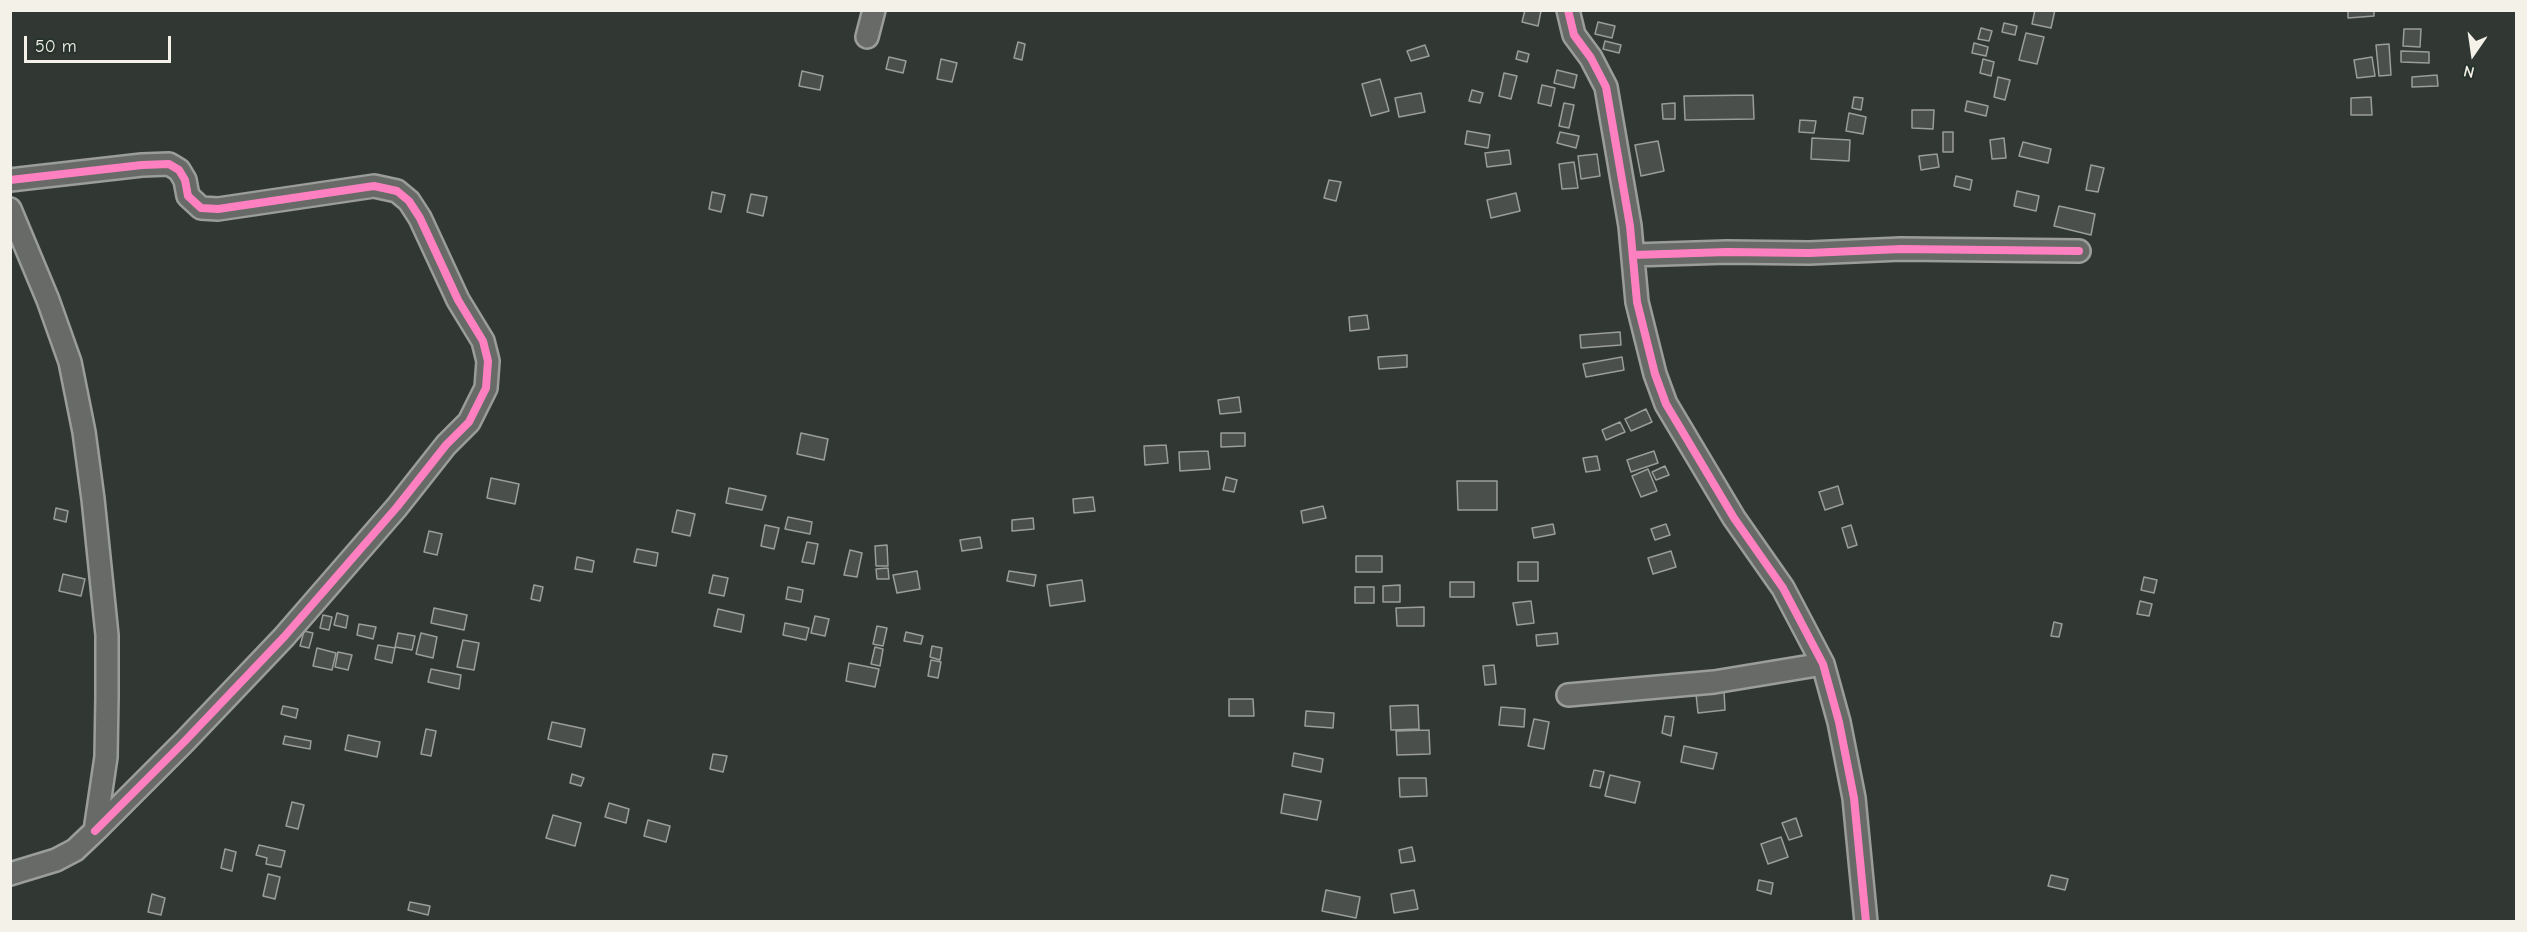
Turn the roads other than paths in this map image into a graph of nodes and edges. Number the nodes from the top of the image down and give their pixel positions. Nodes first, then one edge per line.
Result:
1 (874, 10) edge
2 (1568, 10) edge
3 (867, 37) dead end
4 (10, 180) edge
5 (10, 209) edge
6 (2079, 251) dead end
7 (1633, 255) junction
8 (1823, 664) junction
9 (1568, 695) dead end
10 (95, 831) junction
11 (10, 874) edge
12 (1866, 921) edge

1 - 3 street
2 - 7 street
4 - 10 street
5 - 10 street
6 - 7 street
7 - 8 street
8 - 9 street
8 - 12 street
10 - 11 street

